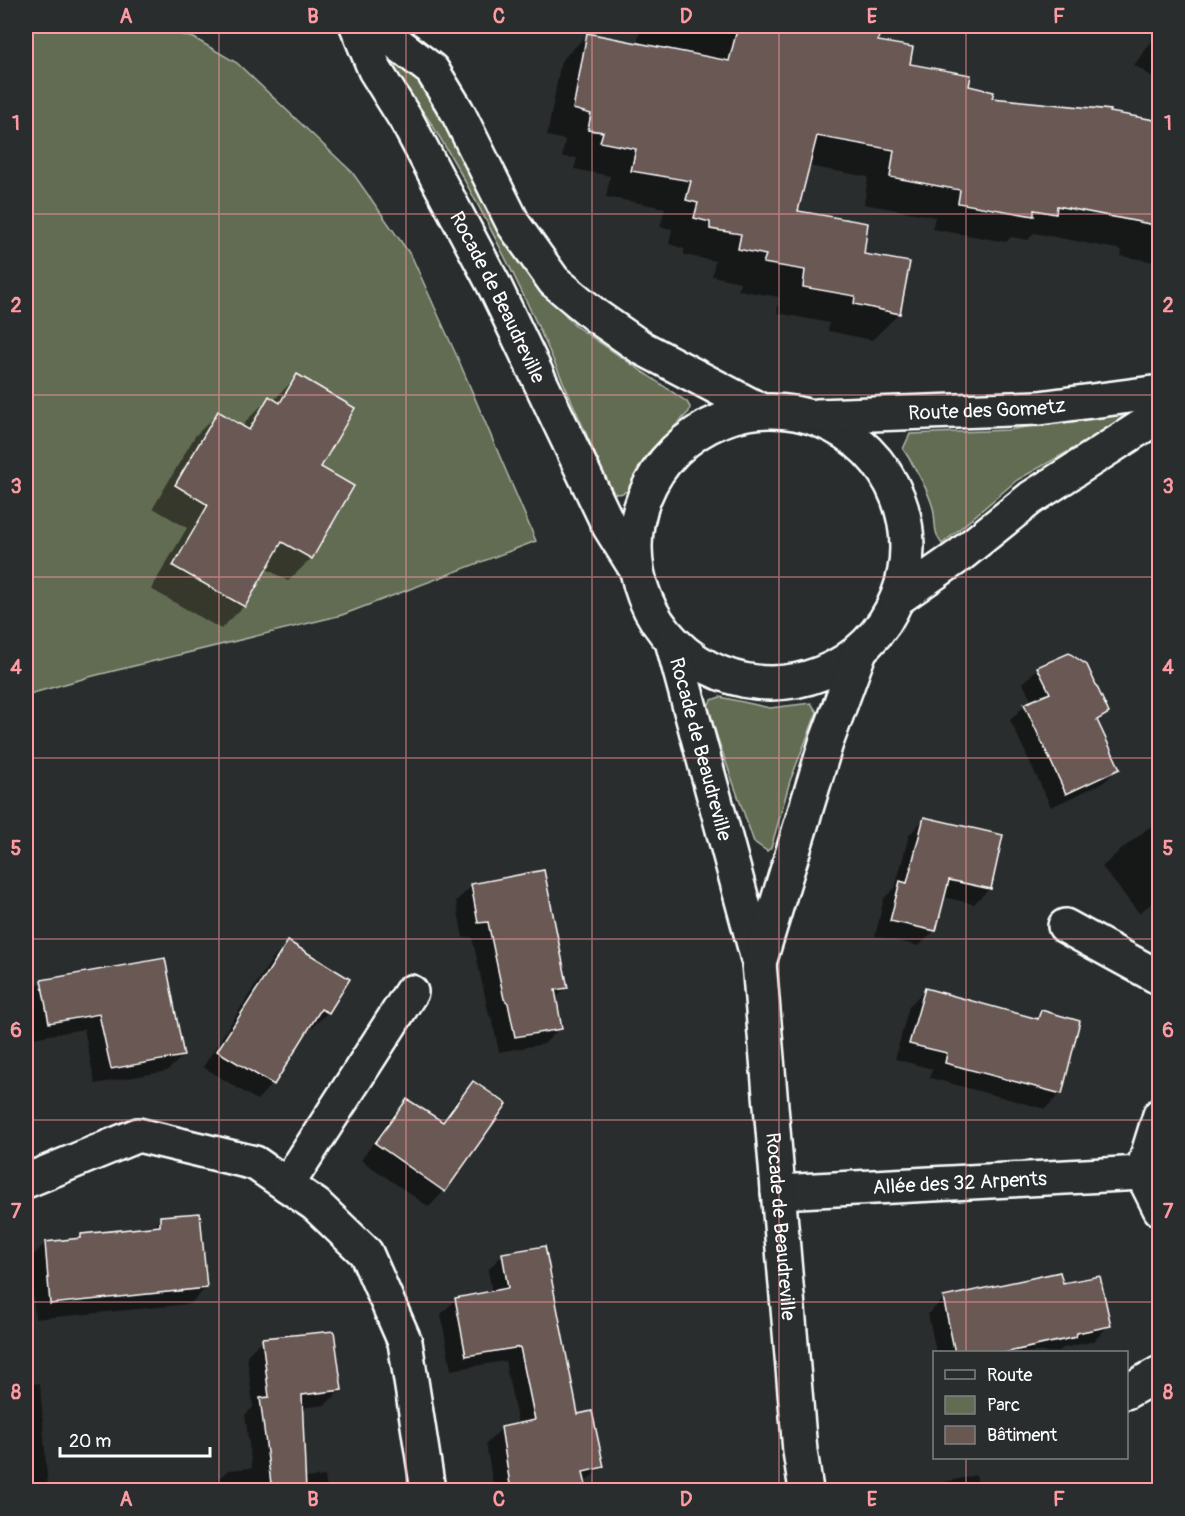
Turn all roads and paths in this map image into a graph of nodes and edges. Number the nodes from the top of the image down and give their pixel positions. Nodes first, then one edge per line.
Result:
1 (357, 26) edge
2 (362, 26) edge
3 (1160, 392) edge
4 (760, 410) junction
5 (813, 416) junction
6 (1160, 416) edge
7 (636, 569) junction
8 (897, 599) junction
9 (672, 641) junction
10 (860, 651) junction
11 (1065, 926) dead end
12 (759, 963) junction
13 (1160, 978) edge
14 (411, 992) dead end
15 (1160, 1115) edge
16 (1142, 1173) junction
17 (26, 1181) edge
18 (287, 1185) junction
19 (778, 1192) junction
20 (1160, 1209) edge
21 (1160, 1373) edge
22 (1128, 1391) edge
23 (428, 1491) edge
24 (806, 1491) edge

1 - 7 street, Rocade de Beaudreville
2 - 4 street
3 - 5 street, Route des Gometz
4 - 5 street
4 - 7 street
5 - 8 street
6 - 8 street
7 - 9 street
8 - 10 street
9 - 10 street
9 - 12 street, Rocade de Beaudreville
10 - 12 street, Rocade de Beaudreville
11 - 13 street
12 - 19 street, Rocade de Beaudreville
14 - 18 street
15 - 16 street
16 - 19 street, Allée des 32 Arpents
16 - 20 street
17 - 18 street
18 - 23 street
19 - 24 street, Rocade de Beaudreville
21 - 22 street

